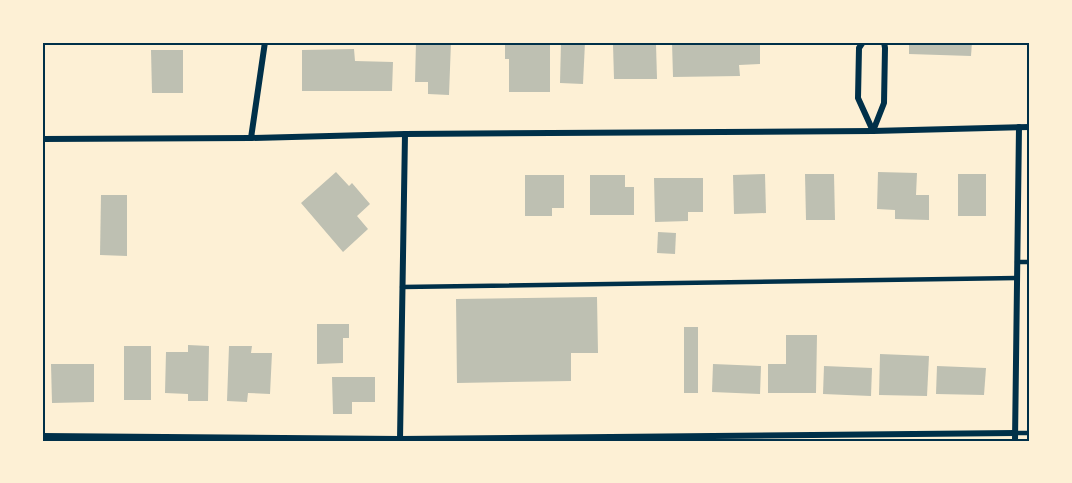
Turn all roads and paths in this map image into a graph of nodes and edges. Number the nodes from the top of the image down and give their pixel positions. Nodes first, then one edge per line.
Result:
1 (265, 42) edge
2 (863, 42) edge
3 (884, 42) edge
4 (1019, 127) junction
5 (1030, 127) edge
6 (873, 131) junction
7 (405, 134) junction
8 (251, 138) junction
9 (42, 139) edge
10 (1017, 262) junction
11 (1030, 262) edge
12 (1017, 278) junction
13 (402, 287) junction
14 (1015, 433) junction
15 (1030, 433) edge
16 (42, 436) edge
17 (400, 440) edge
18 (1015, 441) edge

1 - 8 street
2 - 6 street
3 - 6 street
4 - 5 street
4 - 6 street
4 - 10 street
6 - 7 street
7 - 8 street
7 - 13 street
8 - 9 street
10 - 11 lane
10 - 12 street
12 - 13 lane
12 - 14 street
13 - 17 street
14 - 15 lane
14 - 17 street
14 - 18 street
16 - 17 street

